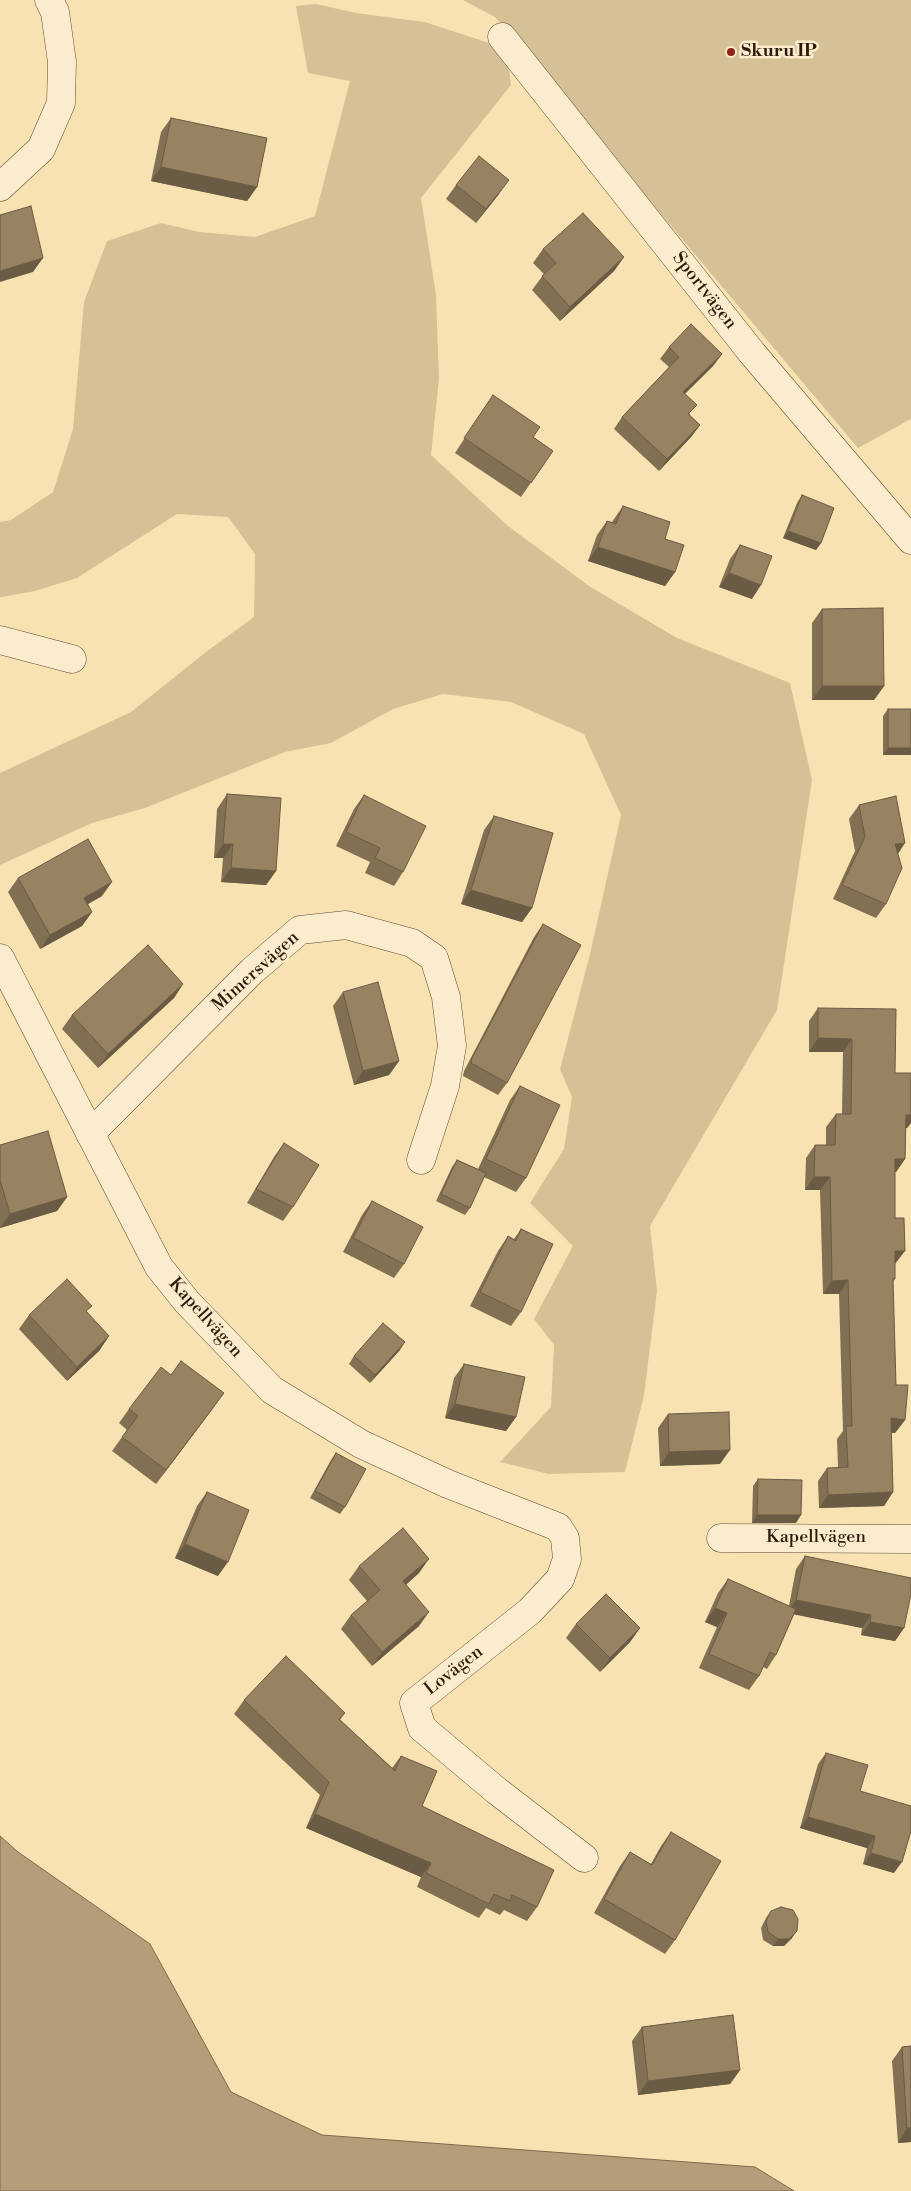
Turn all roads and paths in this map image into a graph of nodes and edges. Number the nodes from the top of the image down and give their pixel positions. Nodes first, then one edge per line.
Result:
1 (49, 0) edge
2 (502, 37) dead end
3 (0, 187) edge
4 (911, 540) edge
5 (0, 640) edge
6 (72, 659) dead end
7 (0, 958) edge
8 (90, 1134) junction
9 (421, 1160) dead end
10 (558, 1527) joint
11 (720, 1538) dead end
12 (911, 1539) edge
13 (584, 1858) dead end

1 - 3 street
2 - 4 street, Sportvägen
5 - 6 street
7 - 8 street, Kapellvägen
8 - 9 street, Mimersvägen
8 - 10 street, Kapellvägen
10 - 13 street, Lovägen
11 - 12 street, Kapellvägen

